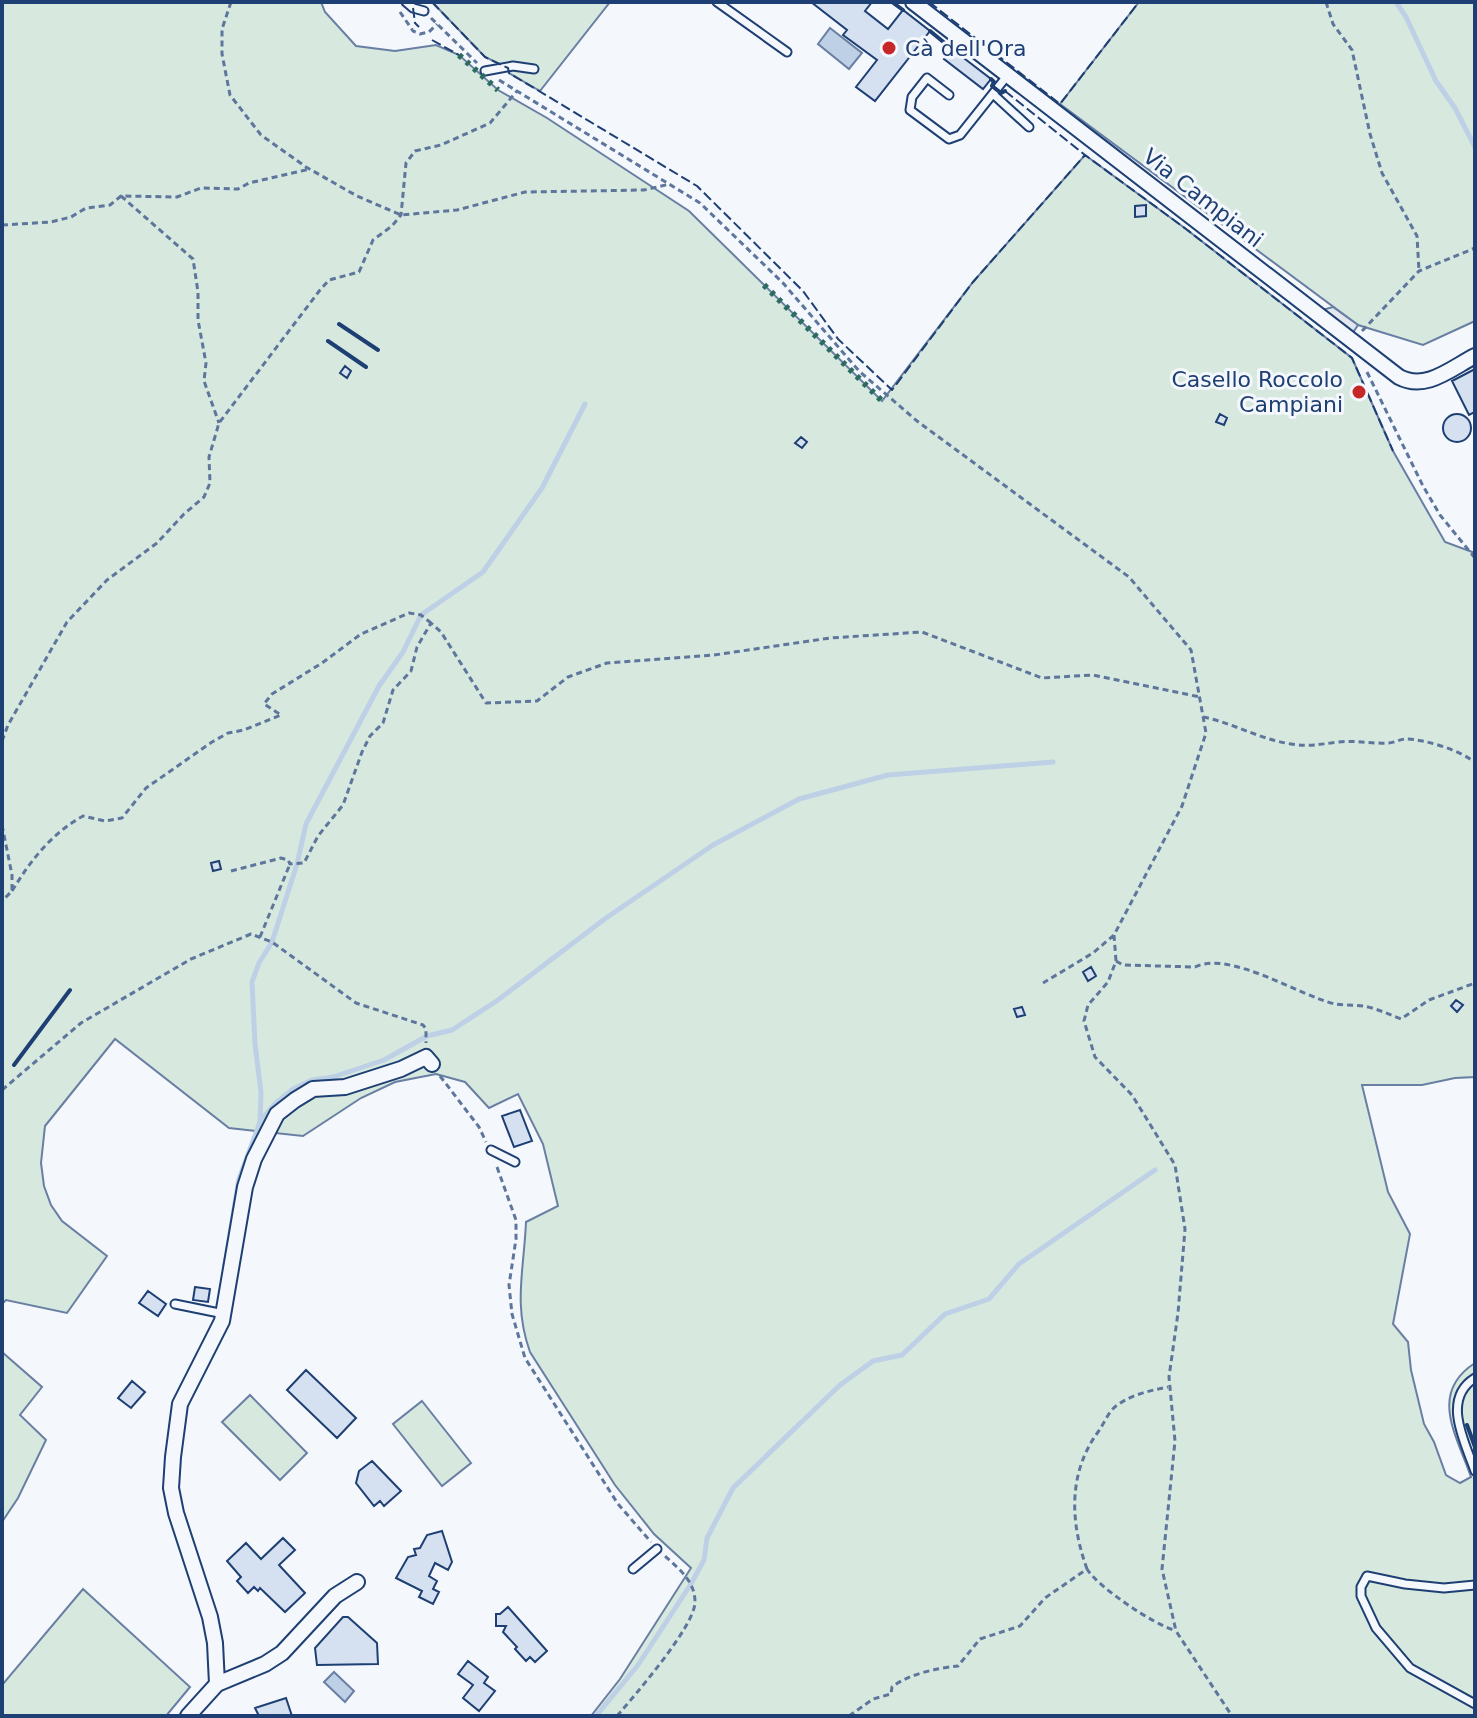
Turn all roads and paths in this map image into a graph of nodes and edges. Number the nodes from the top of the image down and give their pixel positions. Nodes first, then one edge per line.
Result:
1 (231, 2) edge
2 (406, 2) edge
3 (717, 2) edge
4 (913, 2) edge
5 (1326, 2) edge
6 (399, 11) dead end
7 (424, 11) joint
8 (437, 24) junction
9 (787, 52) dead end
10 (534, 69) dead end
11 (485, 71) junction
12 (1009, 74) junction
13 (517, 91) junction
14 (993, 94) junction
15 (949, 95) dead end
16 (1029, 127) dead end
17 (310, 169) junction
18 (670, 184) junction
19 (121, 196) junction
20 (401, 215) junction
21 (2, 225) edge
22 (1475, 248) edge
23 (1419, 271) junction
24 (1349, 340) junction
25 (1475, 356) edge
26 (1365, 369) dead end
27 (219, 423) junction
28 (1475, 558) edge
29 (431, 623) junction
30 (1200, 697) junction
31 (1203, 717) junction
32 (2, 741) edge
33 (1475, 763) edge
34 (2, 825) edge
35 (290, 864) junction
36 (231, 871) dead end
37 (12, 891) junction
38 (2, 901) edge
39 (1114, 935) junction
40 (260, 937) junction
41 (1116, 961) junction
42 (1043, 983) dead end
43 (1475, 983) edge
44 (429, 1061) junction
45 (2, 1090) edge
46 (491, 1150) junction
47 (515, 1162) dead end
48 (175, 1304) dead end
49 (224, 1314) junction
50 (1475, 1378) edge
51 (1170, 1386) junction
52 (1475, 1471) edge
53 (657, 1549) junction
54 (633, 1569) dead end
55 (1087, 1569) junction
56 (357, 1582) dead end
57 (1475, 1585) edge
58 (1176, 1631) junction
59 (217, 1684) junction
60 (1475, 1704) edge
61 (188, 1716) edge
62 (617, 1716) edge
63 (849, 1716) edge
64 (1232, 1716) edge

1 - 17 path
2 - 7 lane
3 - 9 lane
4 - 12 street, Via Campiani
5 - 23 path
6 - 8 path
7 - 8 path
8 - 11 path
10 - 11 lane
11 - 13 path
12 - 14 lane
12 - 24 street, Via Campiani
13 - 18 path
13 - 20 path
14 - 15 lane
14 - 16 lane
17 - 19 path
17 - 20 path
18 - 20 path
18 - 30 path
19 - 21 path
19 - 27 path
20 - 27 path
22 - 23 path
23 - 24 path
24 - 25 street, Via Campiani
26 - 28 path
27 - 32 path
29 - 30 path
29 - 35 path
29 - 37 path
30 - 31 path
31 - 33 path
31 - 39 path
34 - 37 path
35 - 36 path
35 - 40 path
37 - 38 path
39 - 41 path
39 - 42 path
40 - 44 path
40 - 45 path
41 - 43 path
41 - 51 path
44 - 46 path
44 - 49 street
46 - 47 lane
46 - 53 path
48 - 49 lane
49 - 59 street
50 - 52 lane
51 - 55 path
51 - 58 path
53 - 54 lane
53 - 62 path
55 - 58 path
55 - 63 path
56 - 59 street
57 - 60 lane
58 - 64 path
59 - 61 street

